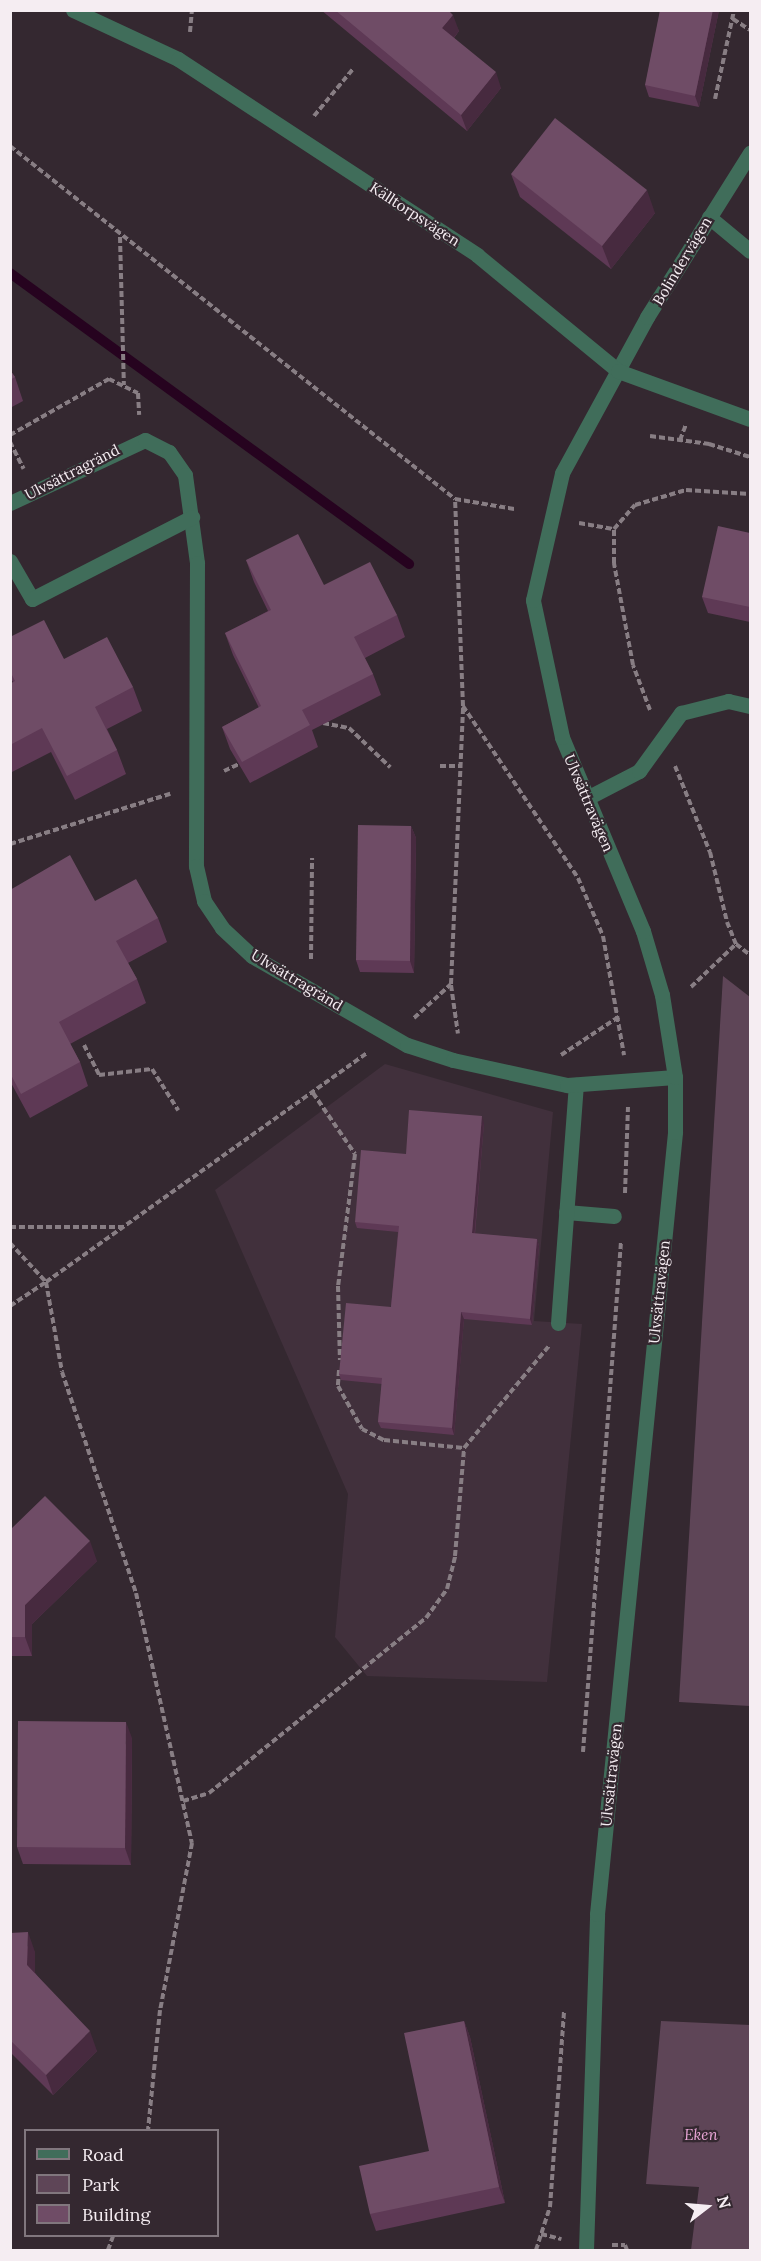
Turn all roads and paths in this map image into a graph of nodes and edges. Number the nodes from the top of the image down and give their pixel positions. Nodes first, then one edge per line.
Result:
1 (73, 10) edge
2 (192, 10) edge
3 (734, 10) edge
4 (733, 19) junction
5 (750, 30) edge
6 (190, 32) dead end
7 (353, 69) dead end
8 (715, 99) dead end
9 (314, 116) dead end
10 (10, 147) edge
11 (750, 153) edge
12 (709, 217) junction
13 (120, 236) junction
14 (750, 251) edge
15 (618, 371) junction
16 (124, 385) junction
17 (750, 419) edge
18 (683, 430) dead end
19 (10, 435) edge
20 (650, 436) dead end
21 (680, 440) junction
22 (140, 442) junction
23 (750, 458) edge
24 (455, 499) junction
25 (10, 503) edge
26 (514, 509) dead end
27 (192, 517) junction
28 (579, 523) dead end
29 (614, 529) dead end
30 (10, 561) edge
31 (463, 706) junction
32 (750, 706) edge
33 (440, 766) dead end
34 (460, 766) junction
35 (587, 798) junction
36 (312, 858) dead end
37 (736, 944) dead end
38 (451, 984) junction
39 (691, 987) dead end
40 (311, 990) junction
41 (620, 1016) junction
42 (391, 1035) junction
43 (459, 1044) dead end
44 (84, 1045) edge
45 (549, 1063) dead end
46 (675, 1077) junction
47 (626, 1081) junction
48 (576, 1085) junction
49 (313, 1093) junction
50 (178, 1110) dead end
51 (624, 1198) dead end
52 (566, 1212) junction
53 (614, 1216) dead end
54 (10, 1227) edge
55 (128, 1227) junction
56 (622, 1234) dead end
57 (10, 1242) edge
58 (46, 1282) junction
59 (10, 1306) edge
60 (558, 1323) joint
61 (464, 1448) junction
62 (583, 1756) dead end
63 (183, 1801) junction
64 (565, 2005) dead end
65 (148, 2129) edge
66 (536, 2250) edge
67 (586, 2250) edge

1 - 15 street, Källtorpsvägen
2 - 6 path
3 - 4 path
4 - 5 path
4 - 8 path
7 - 9 path
10 - 13 path
11 - 12 street, Bolindervägen
12 - 14 street
12 - 15 street, Bolindervägen
13 - 16 path
13 - 24 path
15 - 17 street, Källtorpsvägen
15 - 35 street, Ulvsättravägen
16 - 19 path
16 - 22 path
18 - 21 path
20 - 21 path
21 - 23 path
22 - 25 street, Ulvsättragränd
22 - 27 street, Ulvsättragränd
24 - 26 path
24 - 31 path
27 - 30 street
27 - 40 street, Ulvsättragränd
28 - 29 path
31 - 34 path
31 - 41 path
32 - 35 street
33 - 34 path
34 - 38 path
35 - 46 street, Ulvsättravägen
36 - 40 path
37 - 39 path
38 - 42 path
38 - 43 path
40 - 42 street, Ulvsättragränd
41 - 45 path
41 - 47 path
42 - 48 street, Ulvsättragränd
42 - 49 path
44 - 50 path
46 - 47 street, Ulvsättragränd
46 - 67 street, Ulvsättravägen
47 - 48 street, Ulvsättragränd
47 - 51 path
48 - 52 street
49 - 55 path
49 - 61 path
52 - 53 street
52 - 60 street
54 - 55 path
55 - 58 path
56 - 62 path
57 - 58 path
58 - 59 path
58 - 63 path
60 - 61 path
61 - 63 path
63 - 65 path
64 - 66 path

